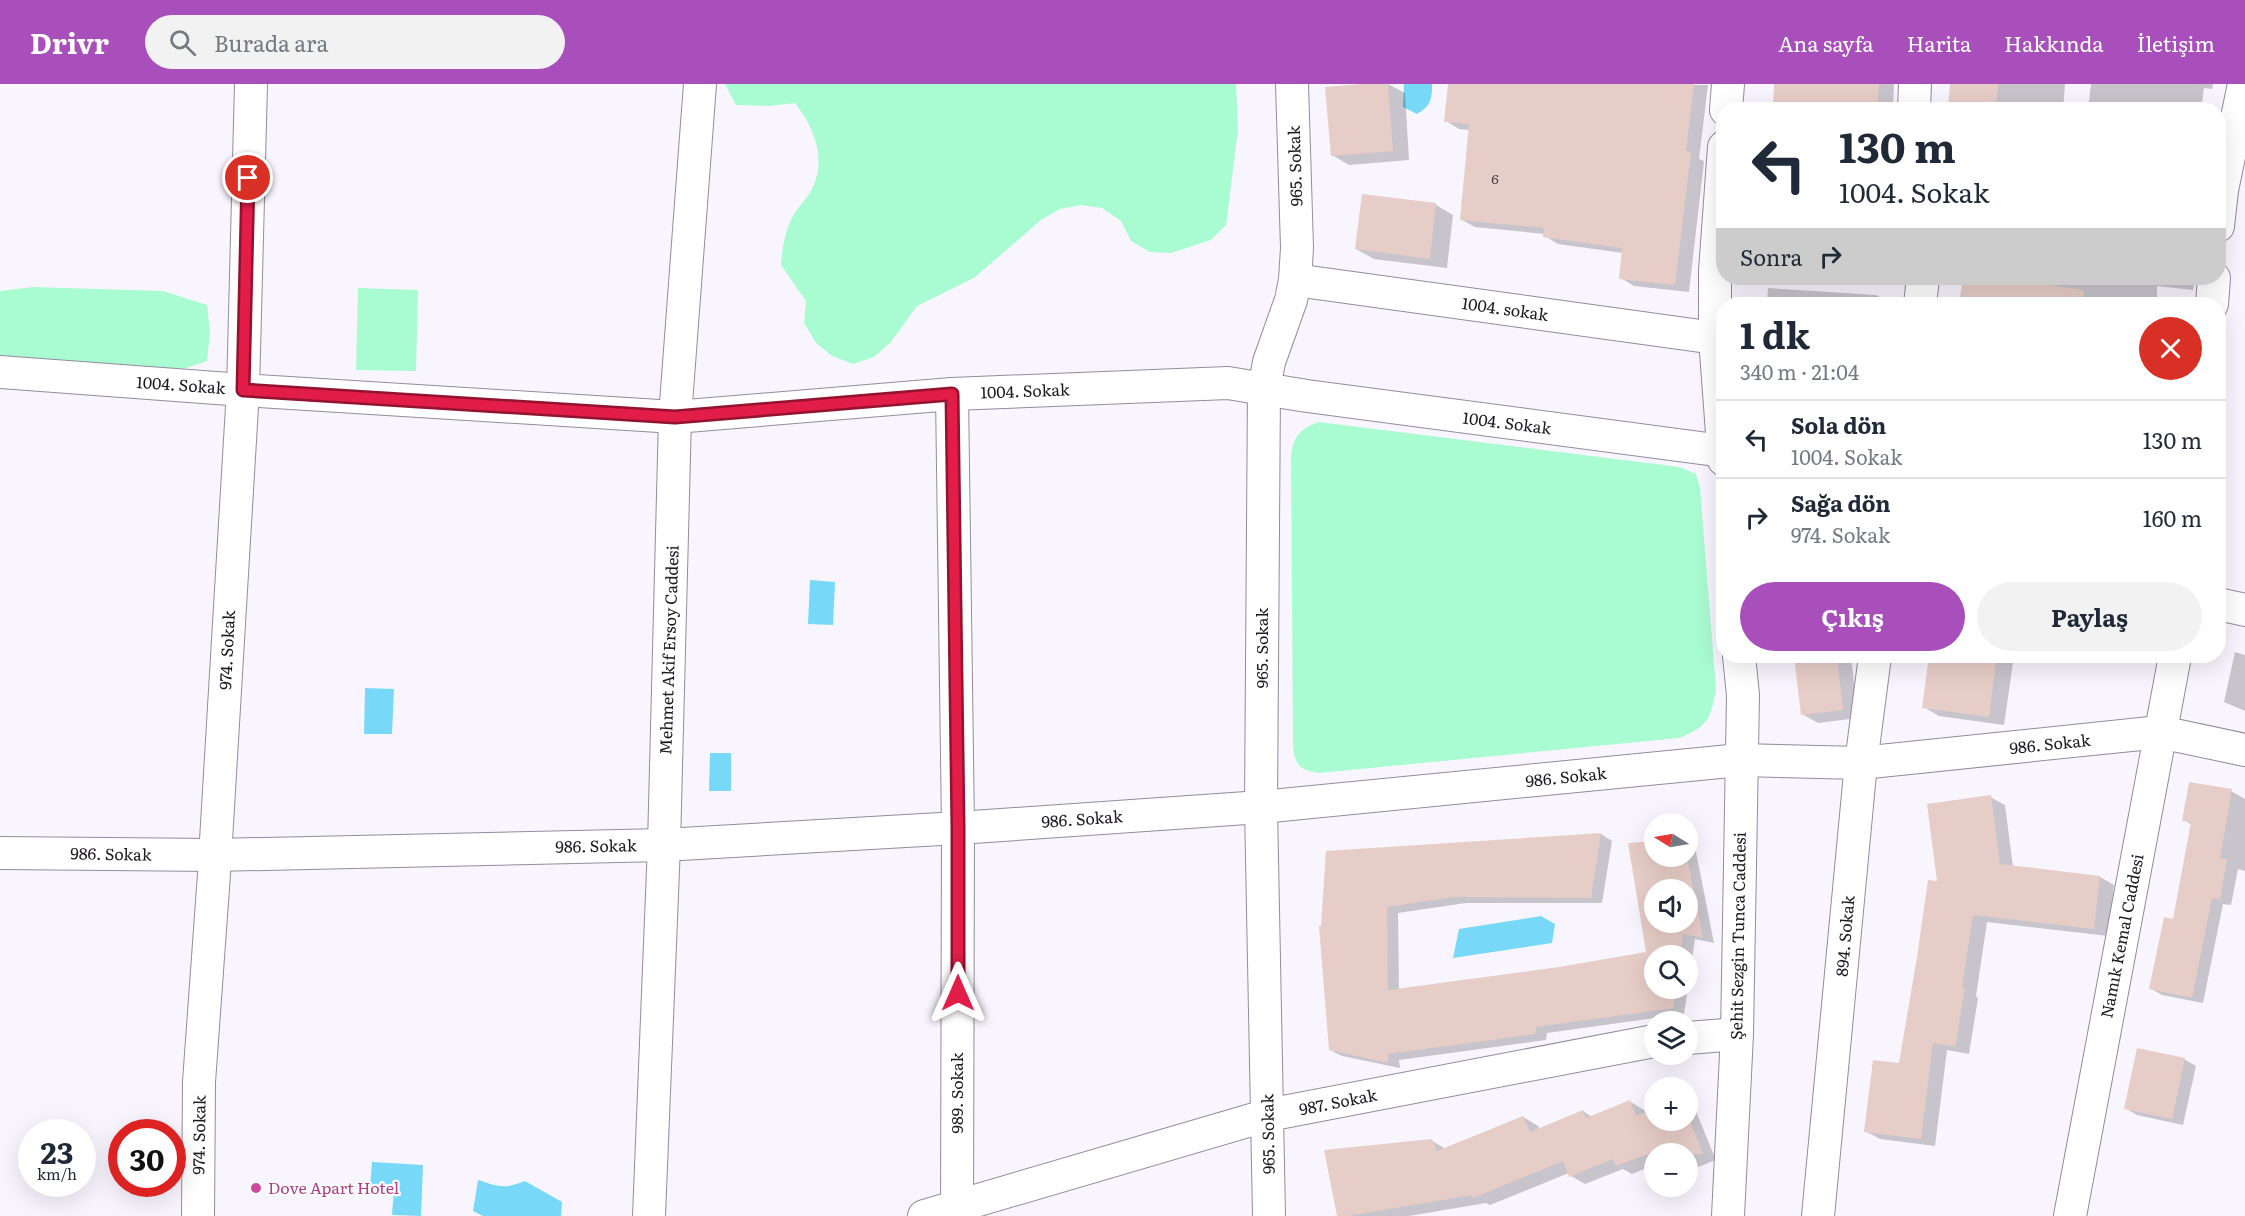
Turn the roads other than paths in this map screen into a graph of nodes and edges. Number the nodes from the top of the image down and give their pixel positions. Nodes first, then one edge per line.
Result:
1 (250, 84) edge
2 (700, 84) edge
3 (1292, 84) edge
4 (1728, 84) edge
5 (1916, 84) edge
6 (2244, 84) edge
7 (1727, 102) edge
8 (1915, 102) edge
9 (2228, 187) edge
10 (1716, 257) edge
11 (1295, 280) junction
12 (1715, 338) junction
13 (1716, 352) edge
14 (0, 372) edge
15 (1264, 388) junction
16 (243, 390) junction
17 (952, 394) junction
18 (675, 417) junction
19 (1716, 450) edge
20 (2226, 606) edge
21 (2245, 610) edge
22 (1741, 663) edge
23 (1874, 663) edge
24 (2174, 663) edge
25 (2160, 732) junction
26 (2245, 750) edge
27 (1740, 759) junction
28 (1862, 763) junction
29 (1261, 807) junction
30 (958, 828) junction
31 (664, 845) junction
32 (0, 853) edge
33 (215, 855) junction
34 (1737, 1034) junction
35 (1698, 1037) edge
36 (1644, 1043) edge
37 (1268, 1115) junction
38 (957, 1211) edge
39 (198, 1216) edge
40 (649, 1216) edge
41 (924, 1216) edge
42 (1269, 1216) edge
43 (1728, 1216) edge
44 (1818, 1216) edge
45 (2070, 1216) edge

1 - 16 street, 974. Sokak
2 - 18 street, Mehmet Akif Ersoy Caddesi
3 - 11 street, 965. Sokak
4 - 7 street
5 - 8 street
6 - 9 street
10 - 12 street
11 - 12 street, 1004. sokak
11 - 15 street, 965. Sokak
12 - 13 street
14 - 16 street, 1004. Sokak
15 - 17 street, 1004. Sokak
15 - 19 street, 1004. Sokak
15 - 29 street, 965. Sokak
16 - 18 street, 1004. Sokak
16 - 33 street, 974. Sokak
17 - 18 street, 1004. Sokak
17 - 30 street, 989. Sokak
18 - 31 street, Mehmet Akif Ersoy Caddesi
20 - 21 street
22 - 27 street, Şehit Sezgin Tunca Caddesi
23 - 28 street, 894. Sokak
24 - 25 street, Namık Kemal Caddesi
25 - 26 street, 986. Sokak
25 - 28 street, 986. Sokak
25 - 45 street, Namık Kemal Caddesi
27 - 28 street, 986. Sokak
27 - 29 street, 986. Sokak
27 - 34 street, Şehit Sezgin Tunca Caddesi
28 - 44 street, 894. Sokak
29 - 30 street, 986. Sokak
29 - 37 street, 965. Sokak
30 - 31 street, 986. Sokak
30 - 38 street, 989. Sokak
31 - 33 street, 986. Sokak
31 - 40 street, Mehmet Akif Ersoy Caddesi
32 - 33 street, 986. Sokak
33 - 39 street, 974. Sokak
34 - 35 street
34 - 43 street, Şehit Sezgin Tunca Caddesi
36 - 37 street, 987. Sokak
37 - 38 street, 987. Sokak
37 - 42 street, 965. Sokak
38 - 41 street, 987. Sokak

